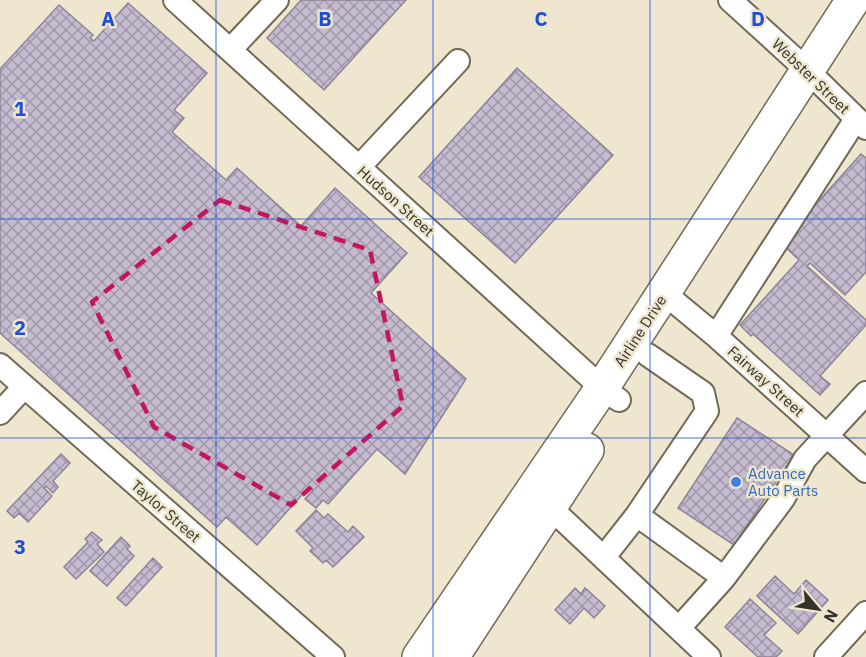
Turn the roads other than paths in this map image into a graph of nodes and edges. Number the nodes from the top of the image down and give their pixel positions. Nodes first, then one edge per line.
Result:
1 (175, 0) edge
2 (277, 0) edge
3 (730, 0) edge
4 (853, 0) edge
5 (866, 22) edge
6 (230, 50) junction
7 (458, 61) dead end
8 (816, 79) junction
9 (861, 124) edge
10 (358, 167) junction
11 (672, 300) junction
12 (716, 336) junction
13 (648, 355) junction
14 (0, 365) edge
15 (24, 387) junction
16 (866, 393) edge
17 (611, 394) junction
18 (0, 413) edge
19 (826, 436) junction
20 (866, 471) edge
21 (541, 499) junction
22 (637, 515) junction
23 (604, 557) junction
24 (724, 578) junction
25 (866, 613) edge
26 (679, 628) junction
27 (333, 657) edge
28 (419, 657) edge
29 (452, 657) edge
30 (709, 657) edge
31 (826, 657) edge

1 - 6 street, Hudson Street
2 - 6 street
3 - 8 street, Webster Street
4 - 8 highway, Airline Drive
5 - 8 highway, Airline Drive
6 - 10 street, Hudson Street
7 - 10 street
8 - 9 street, Webster Street
8 - 11 highway, Airline Drive
9 - 12 street
10 - 17 street, Hudson Street
11 - 12 street, Fairway Street
11 - 13 highway, Airline Drive
11 - 17 highway, Airline Drive
12 - 19 street, Fairway Street
13 - 17 highway, Airline Drive
13 - 22 street
14 - 15 street, Taylor Street
15 - 18 street
15 - 27 street, Taylor Street
16 - 19 street
17 - 21 highway, Airline Drive
19 - 20 street, Fairway Street
19 - 24 street
21 - 23 street
21 - 28 highway, Airline Drive
21 - 29 highway, Airline Drive
22 - 23 street
22 - 24 street
23 - 26 street
24 - 26 street
25 - 31 street
26 - 30 street

